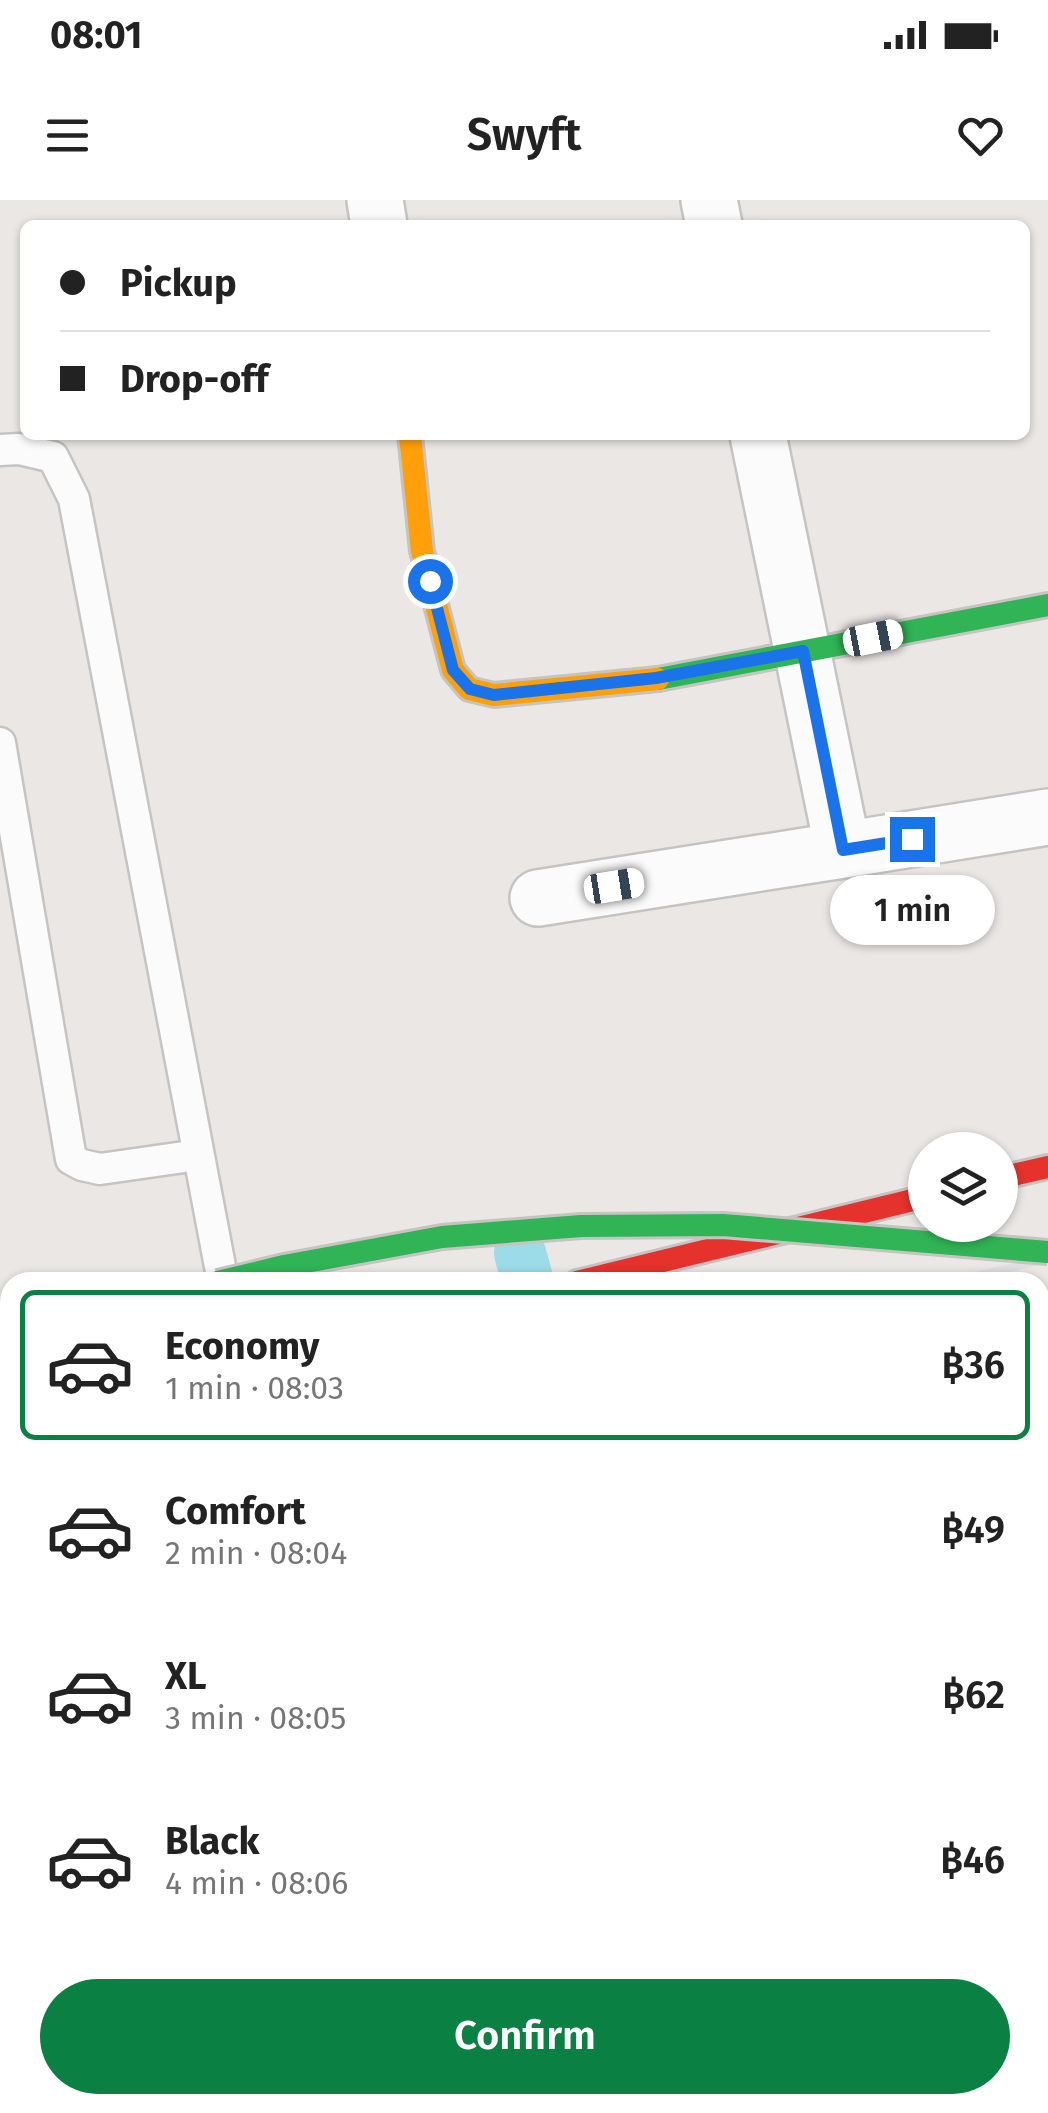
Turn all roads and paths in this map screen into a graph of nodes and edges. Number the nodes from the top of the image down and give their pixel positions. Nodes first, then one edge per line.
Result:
1 (411, 440) edge
2 (759, 440) edge
3 (0, 450) edge
4 (1048, 605) edge
5 (803, 651) junction
6 (1, 751) edge
7 (1048, 817) edge
8 (843, 850) junction
9 (538, 898) dead end
10 (198, 1156) junction
11 (1048, 1166) edge
12 (1018, 1174) edge
13 (908, 1201) edge
14 (1048, 1252) edge
15 (219, 1272) edge
16 (260, 1272) edge
17 (621, 1272) edge

1 - 5 main road
2 - 5 street
3 - 10 lane
4 - 5 main road
5 - 8 street
6 - 10 lane
7 - 8 street
8 - 9 street
10 - 15 lane
11 - 12 main road
13 - 17 main road
14 - 16 main road, bridge

